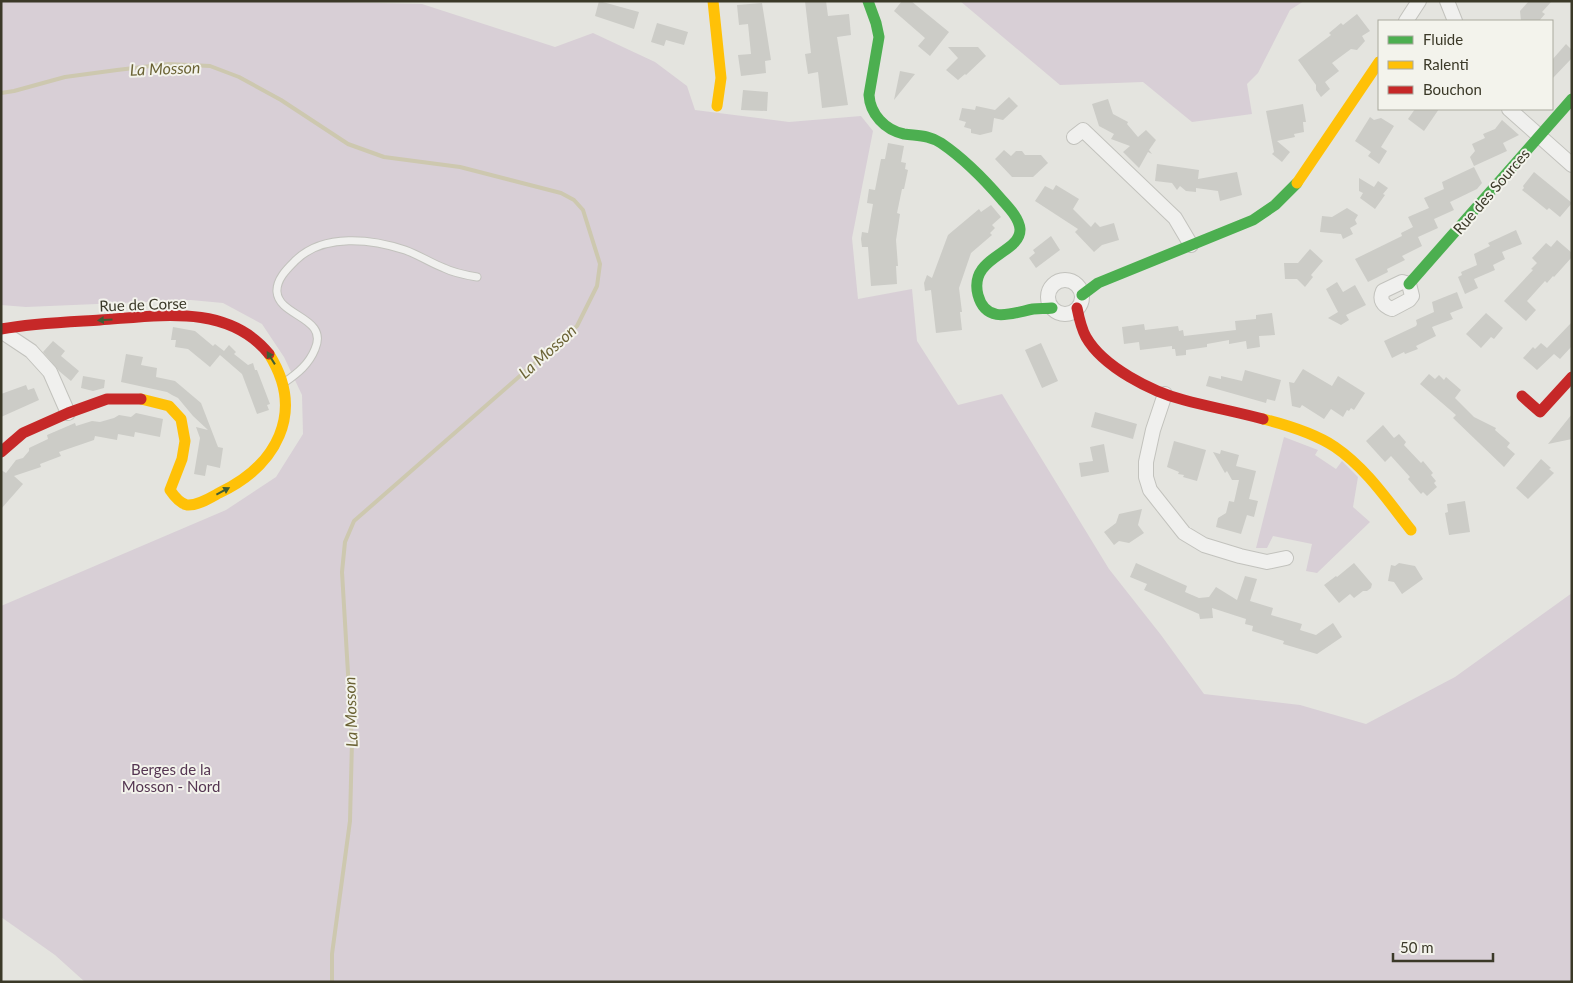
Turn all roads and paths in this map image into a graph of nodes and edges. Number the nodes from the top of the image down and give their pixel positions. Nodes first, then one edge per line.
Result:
1 (714, 1) edge
2 (868, 1) edge
3 (1419, 1) edge
4 (1448, 1) edge
5 (1407, 20) edge
6 (1455, 20) edge
7 (1378, 63) edge
8 (1572, 99) edge
9 (717, 106) dead end
10 (1510, 110) edge
11 (1540, 136) junction
12 (1074, 137) dead end
13 (1572, 165) edge
14 (1191, 245) junction
15 (477, 277) dead end
16 (1098, 283) joint
17 (1409, 284) dead end
18 (1080, 290) junction
19 (1050, 303) junction
20 (1035, 309) joint
21 (1073, 311) junction
22 (1080, 325) joint
23 (1, 330) edge
24 (1572, 377) edge
25 (283, 384) junction
26 (1165, 394) junction
27 (1522, 396) dead end
28 (68, 413) junction
29 (1, 452) edge
30 (1411, 530) dead end
31 (1286, 558) dead end

1 - 9 street
2 - 20 street
3 - 5 street
4 - 6 street
7 - 14 street
8 - 11 street, Rue des Sources
10 - 11 street
11 - 13 street
11 - 17 street, Rue des Sources
12 - 14 street
14 - 16 street
15 - 25 lane
16 - 18 street
18 - 19 street
18 - 21 street
19 - 20 street
19 - 21 street
21 - 22 street
22 - 26 street
25 -> 23 street, Rue de Corse
23 - 28 street
24 - 27 street
28 -> 25 street, Rue de Corse
26 - 30 street
26 - 31 street
28 - 29 street

